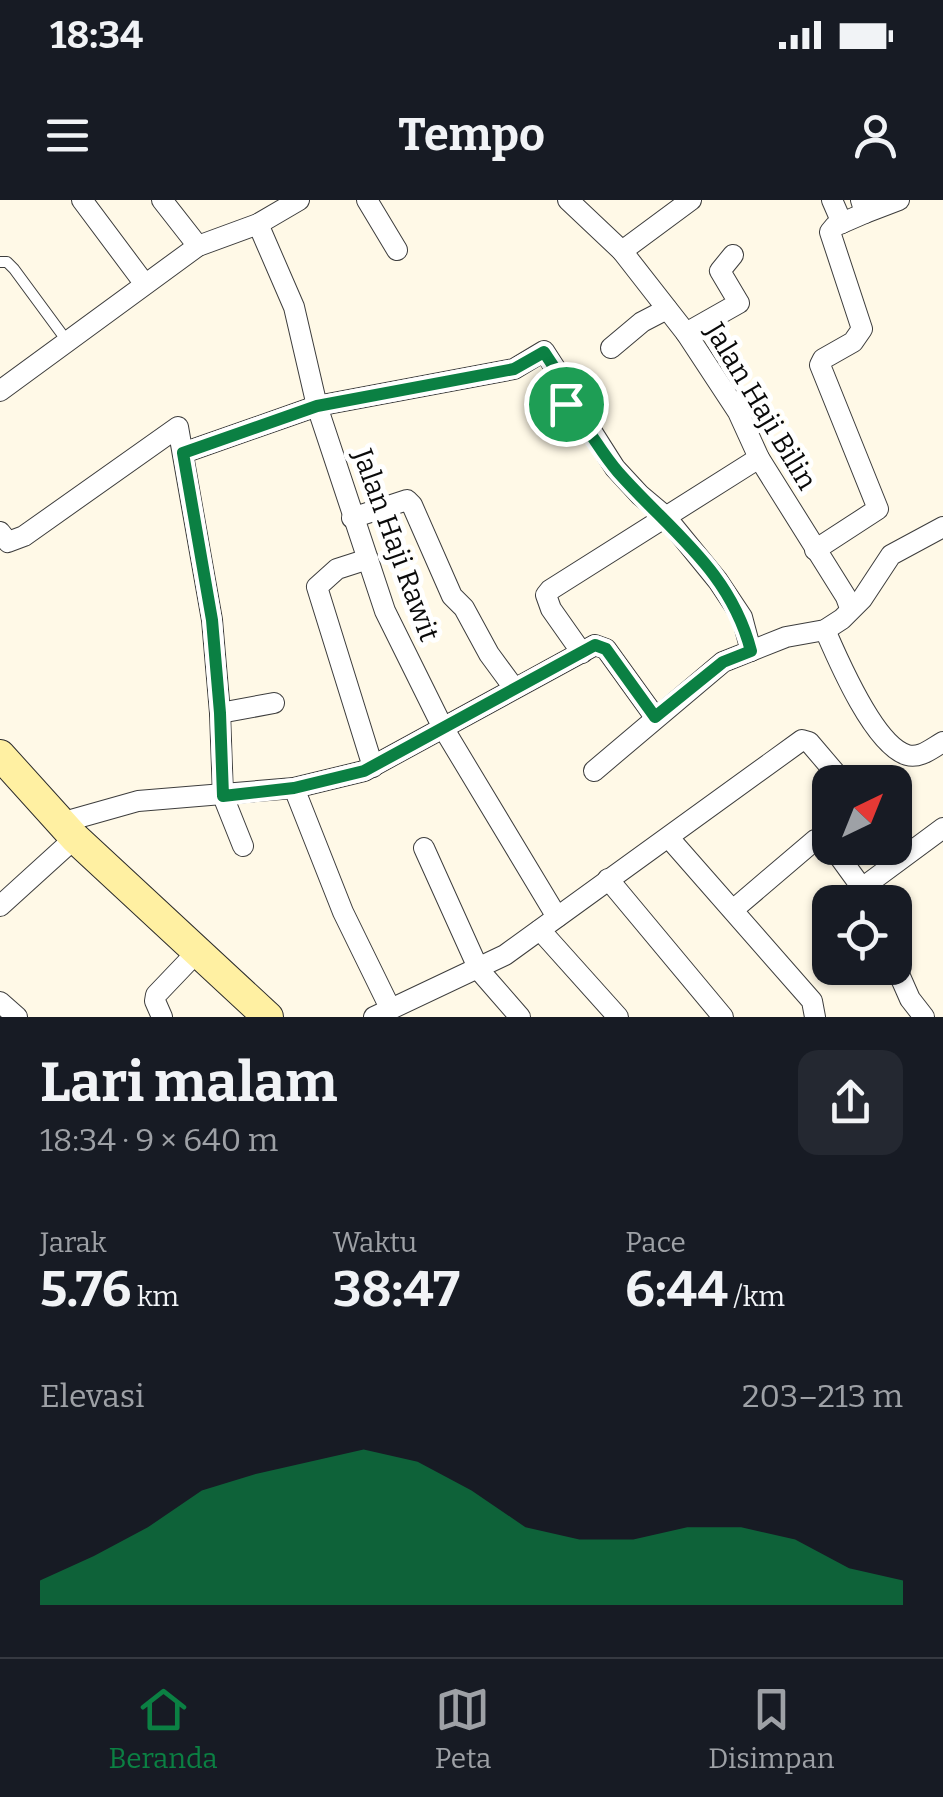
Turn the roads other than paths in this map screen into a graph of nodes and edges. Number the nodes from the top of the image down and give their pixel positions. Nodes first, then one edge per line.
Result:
1 (82, 200) edge
2 (162, 200) edge
3 (367, 200) edge
4 (568, 200) edge
5 (691, 200) edge
6 (832, 200) edge
7 (899, 200) edge
8 (287, 203) edge
9 (863, 207) edge
10 (842, 223) junction
11 (258, 224) junction
12 (198, 246) junction
13 (397, 250) dead end
14 (622, 251) junction
15 (733, 255) dead end
16 (0, 262) edge
17 (144, 283) junction
18 (667, 309) junction
19 (686, 334) junction
20 (68, 342) junction
21 (611, 348) dead end
22 (0, 391) edge
23 (317, 406) junction
24 (183, 453) junction
25 (758, 458) junction
26 (665, 516) junction
27 (352, 518) junction
28 (943, 527) edge
29 (0, 532) edge
30 (815, 550) junction
31 (368, 559) junction
32 (850, 608) junction
33 (825, 630) junction
34 (751, 651) junction
35 (582, 652) junction
36 (514, 688) junction
37 (274, 703) dead end
38 (220, 713) junction
39 (655, 717) junction
40 (442, 726) junction
41 (943, 742) edge
42 (0, 755) edge
43 (829, 765) edge
44 (373, 766) junction
45 (594, 771) dead end
46 (294, 788) junction
47 (223, 796) junction
48 (943, 828) edge
49 (67, 830) junction
50 (668, 838) junction
51 (243, 846) dead end
52 (424, 848) dead end
53 (812, 854) edge
54 (608, 879) junction
55 (877, 885) edge
56 (0, 906) edge
57 (734, 909) junction
58 (549, 923) junction
59 (197, 952) junction
60 (479, 970) junction
61 (904, 985) edge
62 (0, 1002) edge
63 (814, 1009) edge
64 (382, 1012) edge
65 (18, 1017) edge
66 (162, 1017) edge
67 (268, 1017) edge
68 (520, 1017) edge
69 (618, 1017) edge
70 (723, 1017) edge
71 (924, 1017) edge

1 - 17 street
2 - 12 street
3 - 13 street
4 - 14 street, Jalan Haji Bilin
5 - 14 street
6 - 10 street
7 - 9 street
8 - 11 street
9 - 10 street
10 - 30 street
11 - 12 street
11 - 23 street, Jalan Haji Rawit
12 - 17 street
14 - 18 street, Jalan Haji Bilin
15 - 19 street
16 - 20 lane
17 - 20 street
18 - 19 street, Jalan Haji Bilin
18 - 21 street
19 - 25 street, Jalan Haji Bilin
20 - 22 street
23 - 24 street
23 - 26 street
23 - 27 street, Jalan Haji Rawit
24 - 29 street
24 - 38 street
25 - 26 street
25 - 30 street, Jalan Haji Bilin
26 - 34 street
26 - 35 street
27 - 31 street, Jalan Haji Rawit
27 - 36 street
28 - 32 street
30 - 32 street, Jalan Haji Bilin
31 - 40 street, Jalan Haji Rawit
31 - 44 street
32 - 33 street
33 - 34 street
33 - 41 street
34 - 39 street
35 - 36 street
35 - 39 street
36 - 40 street
37 - 38 street
38 - 47 street
39 - 45 street
40 - 44 street
40 - 58 street, Jalan Haji Rawit
42 - 49 main road
43 - 50 street
44 - 46 street
46 - 47 street
46 - 64 street
47 - 49 street
47 - 51 street
48 - 55 street
49 - 56 street
49 - 59 main road
50 - 54 street
50 - 57 street
52 - 60 street
53 - 57 street
54 - 58 street
54 - 70 street
57 - 63 street
58 - 60 street
58 - 69 street, Jalan Haji Rawit
59 - 66 street
59 - 67 main road
60 - 64 street
60 - 68 street
61 - 71 street
62 - 65 street

